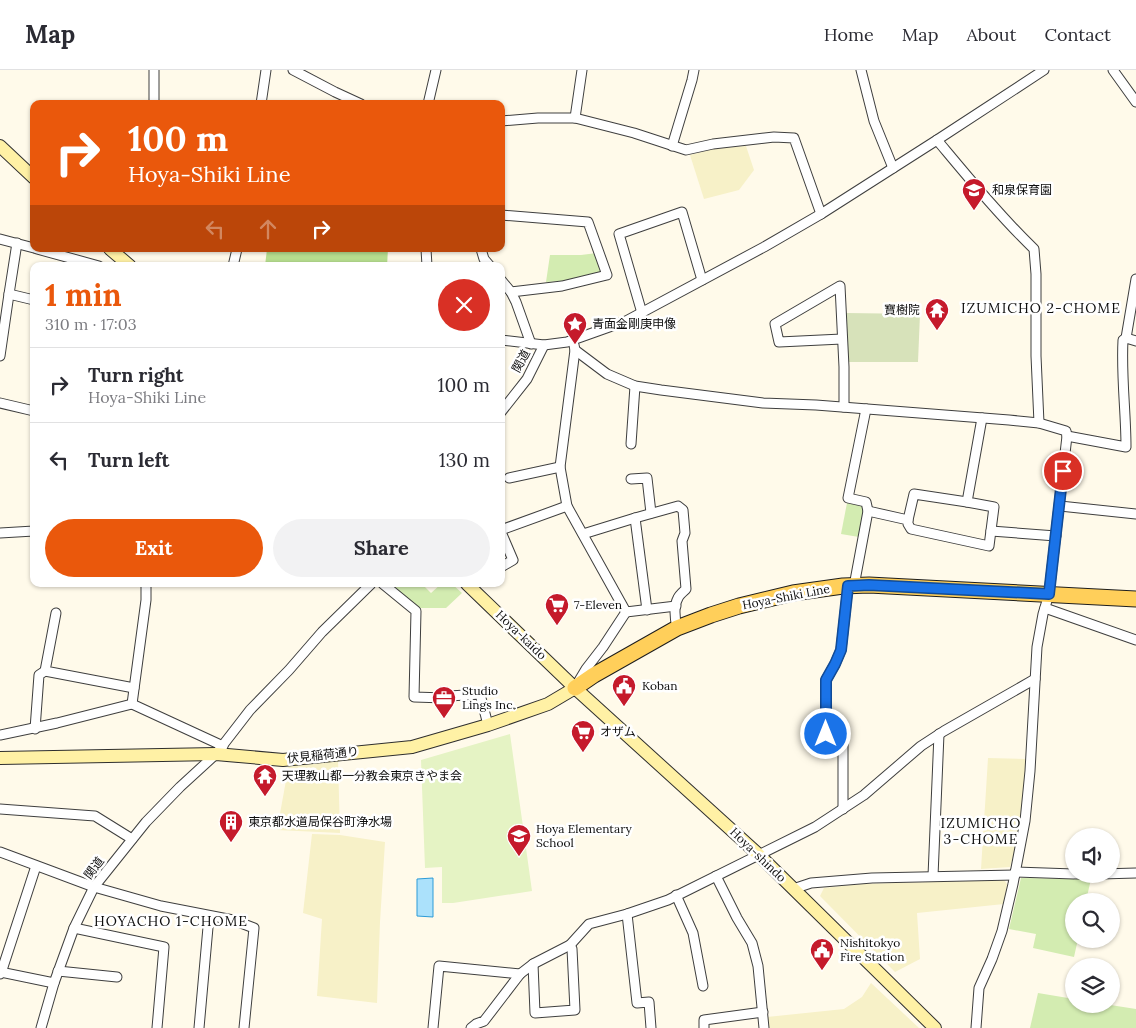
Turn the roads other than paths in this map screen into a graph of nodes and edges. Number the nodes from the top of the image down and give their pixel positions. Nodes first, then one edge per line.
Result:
1 (154, 70) edge
2 (266, 70) edge
3 (293, 70) edge
4 (436, 70) edge
5 (582, 70) edge
6 (694, 70) edge
7 (861, 70) edge
8 (1044, 70) edge
9 (1113, 70) edge
10 (154, 100) edge
11 (262, 100) edge
12 (352, 100) edge
13 (429, 100) edge
14 (1136, 102) edge
15 (575, 118) junction
16 (505, 121) edge
17 (937, 140) junction
18 (0, 146) edge
19 (672, 146) junction
20 (893, 168) junction
21 (30, 174) edge
22 (821, 214) junction
23 (505, 215) edge
24 (0, 239) edge
25 (18, 243) junction
26 (30, 247) edge
27 (49, 252) edge
28 (113, 252) edge
29 (85, 262) edge
30 (125, 262) edge
31 (1136, 279) edge
32 (702, 280) junction
33 (505, 285) edge
34 (511, 292) junction
35 (8, 294) junction
36 (30, 299) edge
37 (642, 313) junction
38 (1126, 338) junction
39 (842, 339) junction
40 (574, 340) junction
41 (505, 341) edge
42 (1136, 341) edge
43 (531, 344) junction
44 (544, 345) junction
45 (575, 350) junction
46 (0, 356) edge
47 (635, 386) junction
48 (0, 403) edge
49 (505, 407) edge
50 (844, 407) junction
51 (866, 409) junction
52 (30, 410) edge
53 (982, 418) junction
54 (1126, 418) junction
55 (1136, 419) edge
56 (1039, 423) junction
57 (1067, 436) junction
58 (631, 444) dead end
59 (1126, 447) junction
60 (1136, 449) edge
61 (560, 467) junction
62 (508, 478) dead end
63 (631, 479) dead end
64 (967, 502) junction
65 (567, 506) junction
66 (1060, 506) junction
67 (868, 511) junction
68 (651, 513) junction
69 (1136, 514) edge
70 (635, 518) junction
71 (908, 520) junction
72 (505, 529) edge
73 (30, 531) edge
74 (991, 531) junction
75 (0, 533) edge
76 (583, 534) junction
77 (1056, 536) junction
78 (505, 541) edge
79 (505, 565) edge
80 (851, 586) junction
81 (146, 587) edge
82 (368, 587) edge
83 (387, 587) edge
84 (471, 587) edge
85 (1136, 599) edge
86 (1047, 601) junction
87 (676, 606) junction
88 (646, 610) junction
89 (626, 612) junction
90 (56, 613) dead end
91 (677, 628) junction
92 (1136, 640) edge
93 (45, 671) junction
94 (1035, 679) junction
95 (134, 688) junction
96 (575, 688) junction
97 (132, 704) junction
98 (488, 724) junction
99 (843, 728) dead end
100 (35, 729) junction
101 (939, 734) junction
102 (0, 735) edge
103 (843, 740) junction
104 (220, 750) junction
105 (0, 758) edge
106 (843, 808) junction
107 (0, 809) edge
108 (132, 839) junction
109 (0, 852) edge
110 (759, 855) junction
111 (36, 866) junction
112 (1015, 873) junction
113 (1120, 873) edge
114 (1136, 873) edge
115 (1065, 874) edge
116 (716, 876) junction
117 (933, 876) junction
118 (94, 887) junction
119 (793, 889) junction
120 (676, 895) junction
121 (627, 914) junction
122 (209, 916) junction
123 (74, 928) junction
124 (570, 945) junction
125 (533, 964) junction
126 (58, 971) junction
127 (0, 973) edge
128 (520, 974) junction
129 (117, 977) dead end
130 (54, 983) junction
131 (703, 986) dead end
132 (763, 1012) junction
133 (484, 1024) edge
134 (41, 1028) edge
135 (157, 1028) edge
136 (200, 1028) edge
137 (244, 1028) edge
138 (433, 1028) edge
139 (472, 1028) edge
140 (651, 1028) edge
141 (704, 1028) edge
142 (764, 1028) edge
143 (935, 1028) edge
144 (976, 1028) edge

1 - 10 street
2 - 11 street
3 - 12 street
4 - 13 street
5 - 15 street
6 - 19 street
7 - 20 street
8 - 17 street
9 - 14 street
15 - 16 street
15 - 19 street
17 - 20 street
17 - 56 street
18 - 21 main road
19 - 22 street
20 - 22 street
22 - 32 street
23 - 34 street
24 - 25 street
25 - 26 street
25 - 35 street
27 - 29 street
28 - 30 main road
31 - 38 street
32 - 37 street
32 - 37 street
33 - 34 street
34 - 43 street
35 - 36 street
35 - 46 street
37 - 40 street
38 - 42 street
38 - 54 street
39 - 39 street
39 - 50 street
40 - 44 street
40 - 45 street
41 - 43 street
43 - 44 street
44 - 49 street, 関道
45 - 47 street
45 - 61 street
47 - 50 street
47 - 58 street
48 - 52 street
50 - 51 street
51 - 53 street
51 - 67 street
53 - 56 street
53 - 64 street
54 - 55 street
54 - 59 street
56 - 57 street
57 - 59 street
57 - 66 street
59 - 60 street
61 - 62 street
61 - 65 street
63 - 68 street
64 - 71 street
64 - 74 street
65 - 72 street
65 - 76 street
66 - 69 street
66 - 77 street
67 - 71 street
67 - 80 street
68 - 70 street
68 - 87 street
70 - 76 street
70 - 88 street
71 - 74 street
73 - 75 street
74 - 77 street
76 - 89 street
77 - 86 street
78 - 79 street
80 - 86 main road, Hoya-Shiki Line
80 - 91 main road, Hoya-Shiki Line
80 - 103 street
81 - 95 street
82 - 104 street, 関道
83 - 98 street
84 - 96 main road, Hoya-kaido
85 - 86 main road, Hoya-Shiki Line
86 - 92 street
86 - 94 street
87 - 88 street
87 - 91 street
88 - 89 street
89 - 96 street
90 - 93 street
91 - 96 main road, Hoya-Shiki Line
93 - 95 street
93 - 100 street
94 - 101 street
94 - 112 street
95 - 97 street
96 - 98 main road, 伏見稲荷通り
96 - 110 main road, Hoya-shindo
97 - 100 street
97 - 104 street
98 - 104 main road, 伏見稲荷通り
99 - 103 street
100 - 102 street
101 - 106 street
101 - 117 street
103 - 106 street
104 - 105 main road, 伏見稲荷通り
104 - 108 street, 関道
106 - 110 street
107 - 108 street
108 - 118 street, 関道
109 - 111 street
110 - 116 street
110 - 119 main road, Hoya-shindo
111 - 118 street
111 - 127 street
112 - 115 street
112 - 117 street
112 - 144 street
113 - 114 street
116 - 120 street
116 - 132 street
117 - 119 street
118 - 122 street
118 - 123 street, 関道
119 - 143 main road, Hoya-shindo
120 - 121 street
120 - 131 street
121 - 124 street
121 - 140 street
122 - 136 street
122 - 137 street
123 - 126 street, 関道
123 - 135 street
124 - 125 street
124 - 125 street
125 - 128 street
126 - 129 street
126 - 130 street, 関道
127 - 130 street
128 - 133 street
128 - 138 street
130 - 134 street, 関道
132 - 141 street
132 - 142 street
133 - 139 street

